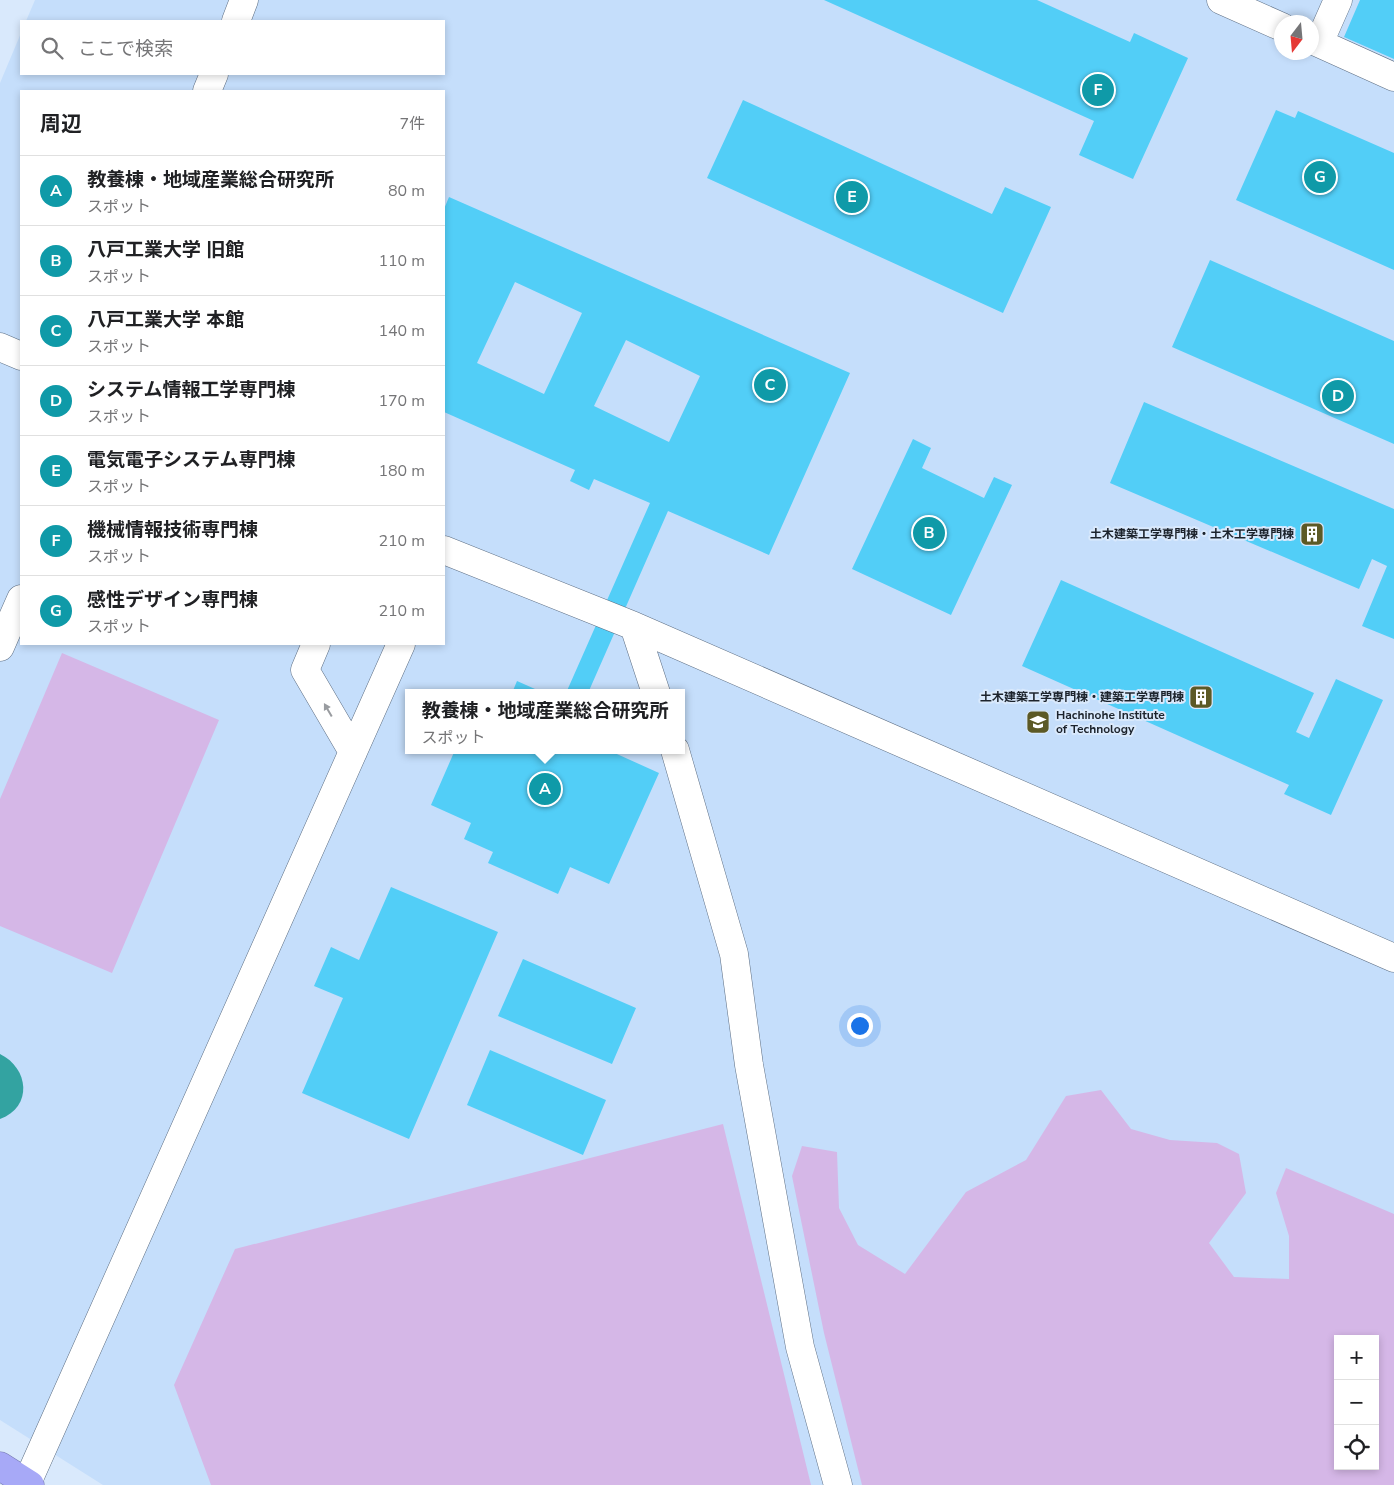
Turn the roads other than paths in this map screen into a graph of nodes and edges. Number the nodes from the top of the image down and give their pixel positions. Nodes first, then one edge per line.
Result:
1 (244, 0) edge
2 (1221, 0) edge
3 (1338, 0) edge
4 (236, 20) edge
5 (1274, 23) edge
6 (1319, 35) edge
7 (1319, 44) edge
8 (214, 75) edge
9 (1394, 77) edge
10 (207, 90) edge
11 (0, 347) edge
12 (20, 356) edge
13 (445, 550) edge
14 (20, 600) edge
15 (634, 626) junction
16 (316, 645) edge
17 (401, 645) edge
18 (0, 647) edge
19 (655, 689) edge
20 (353, 752) junction
21 (676, 754) edge
22 (1394, 958) edge
23 (0, 1466) edge
24 (29, 1484) edge
25 (838, 1485) edge

1 - 4 street
2 - 5 street
3 - 6 street
7 - 9 street
8 - 10 street
11 - 12 street
13 - 15 street
14 - 18 street
15 - 19 street
15 - 22 street
20 -> 16 street
17 - 20 street
20 - 24 street
21 - 25 street
23 - 24 highway

